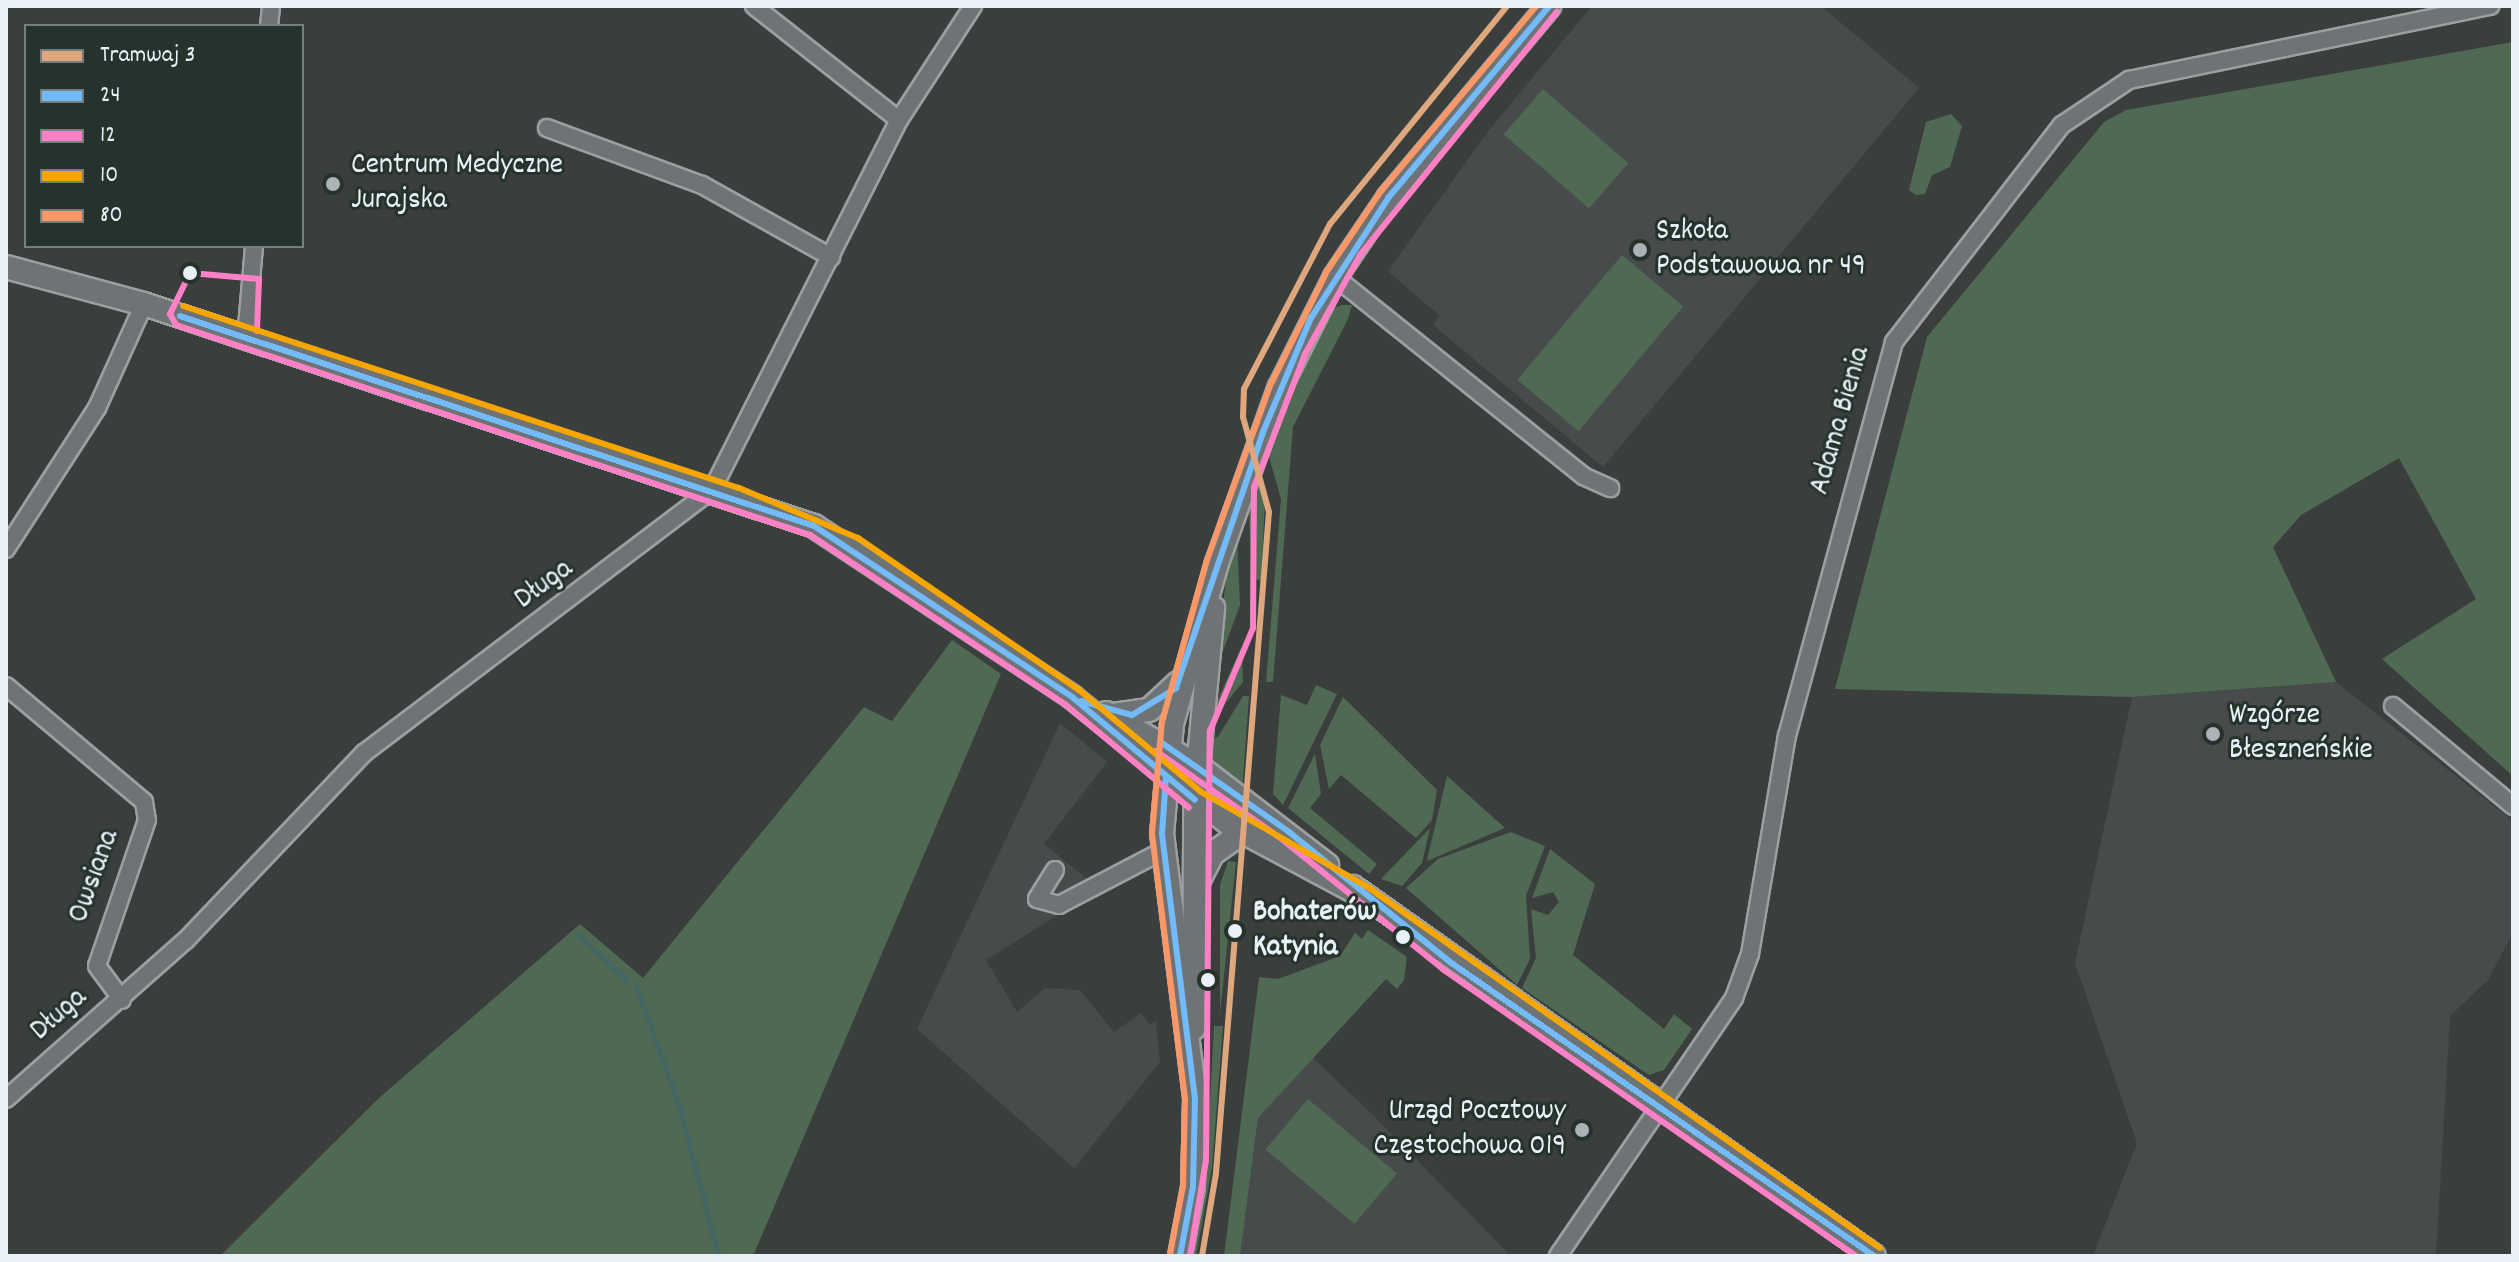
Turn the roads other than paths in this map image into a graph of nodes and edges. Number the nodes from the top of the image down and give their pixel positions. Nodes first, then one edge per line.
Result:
1 (754, 6) edge
2 (973, 6) edge
3 (1549, 6) edge
4 (2491, 6) edge
5 (899, 120) junction
6 (547, 128) dead end
7 (254, 248) edge
8 (831, 257) junction
9 (6, 267) edge
10 (1335, 277) junction
11 (144, 304) junction
12 (246, 338) junction
13 (1610, 488) dead end
14 (712, 490) junction
15 (6, 549) edge
16 (1217, 563) junction
17 (1185, 671) junction
18 (6, 686) edge
19 (1072, 697) junction
20 (2393, 706) dead end
21 (1110, 714) junction
22 (1168, 746) junction
23 (1198, 766) junction
24 (1166, 777) junction
25 (1195, 800) junction
26 (2513, 806) edge
27 (1244, 832) junction
28 (1164, 850) junction
29 (1055, 870) dead end
30 (1195, 896) junction
31 (1363, 896) junction
32 (122, 1000) junction
33 (1191, 1047) junction
34 (6, 1099) edge
35 (1658, 1107) junction
36 (1180, 1256) edge
37 (1558, 1256) edge
38 (1874, 1256) edge

1 - 5 street
2 - 5 street, Długa
3 - 10 street
4 - 35 street, Adama Bienia
5 - 8 street, Długa
6 - 8 street
7 - 12 street
8 - 14 street, Długa
9 - 11 street
10 - 13 street
10 - 16 street
11 - 12 street
11 - 15 street
12 - 14 street
14 - 19 street
14 - 32 street, Długa
16 - 17 street
16 - 23 street
17 - 21 street
17 - 22 street
18 - 32 street, Owsiana
19 - 21 street
19 - 24 street
20 - 26 street
21 - 22 street
22 - 23 street
22 - 24 street
23 - 25 street
23 - 31 street
24 - 25 street
24 - 28 street
25 - 27 street
25 - 30 street
27 - 30 street
27 - 31 street
28 - 29 street
28 - 33 street
30 - 33 street
31 - 35 street
32 - 34 street, Długa
33 - 36 street
35 - 37 street
35 - 38 street

